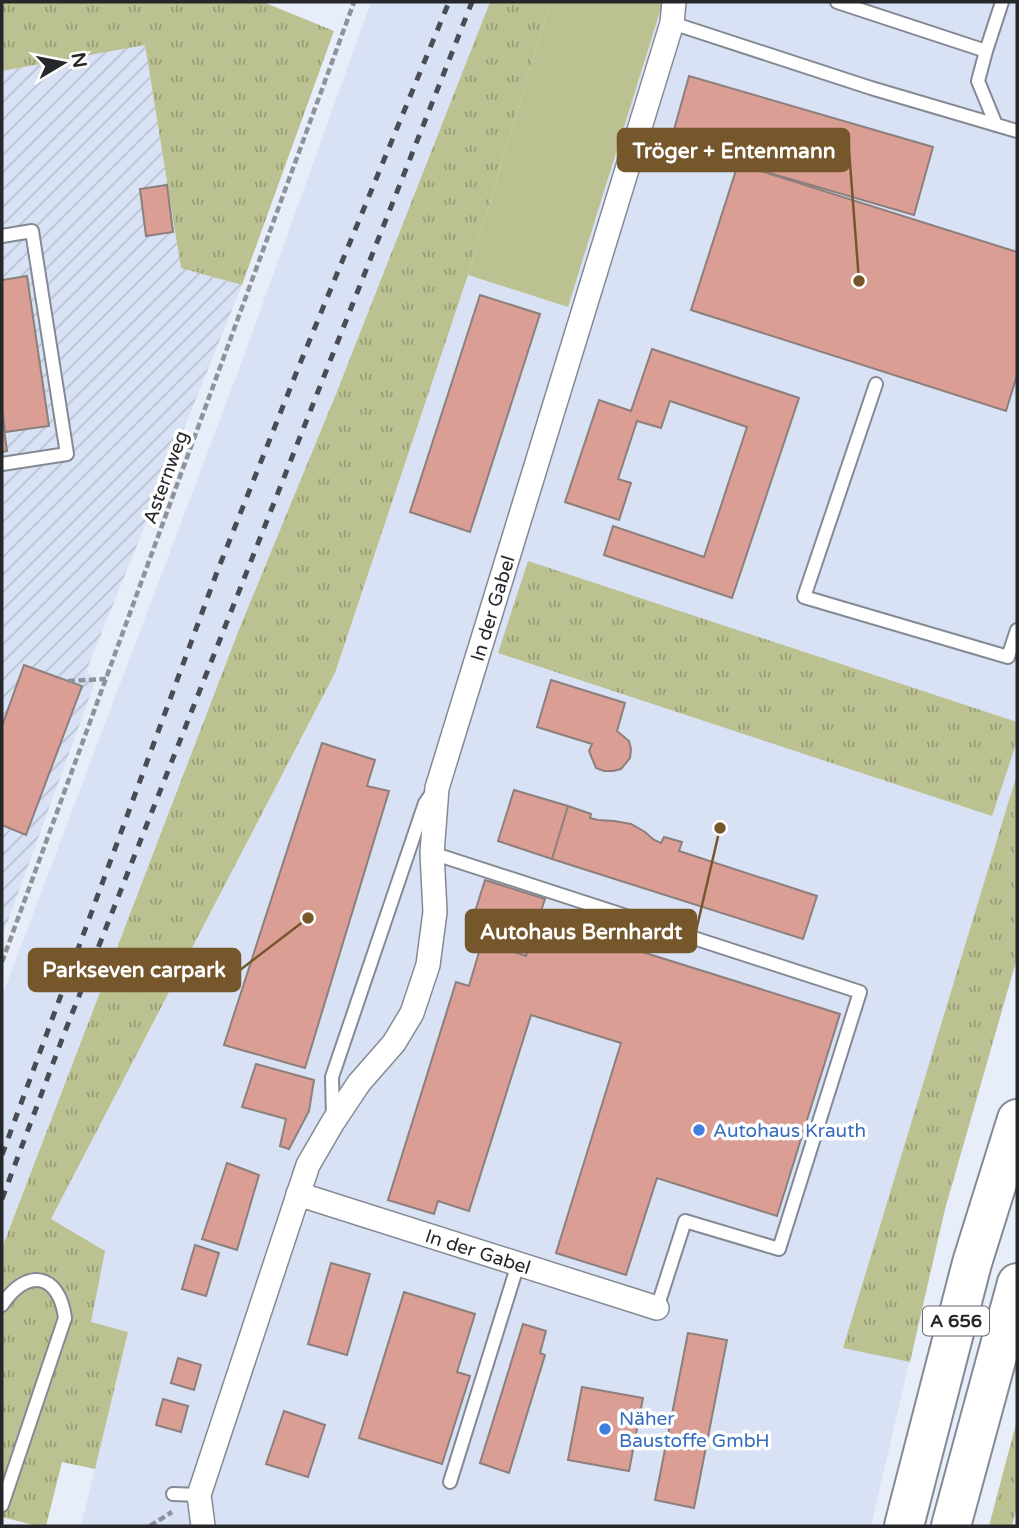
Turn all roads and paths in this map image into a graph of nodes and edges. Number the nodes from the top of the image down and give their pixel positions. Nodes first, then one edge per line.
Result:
1 (354, 2) edge
2 (838, 2) edge
3 (1002, 2) edge
4 (673, 12) edge
5 (986, 51) junction
6 (996, 125) junction
7 (1017, 131) edge
8 (2, 236) edge
9 (876, 384) dead end
10 (2, 464) edge
11 (1017, 630) edge
12 (106, 678) junction
13 (68, 681) dead end
14 (437, 788) junction
15 (432, 853) junction
16 (2, 962) edge
17 (1017, 1119) edge
18 (333, 1122) junction
19 (298, 1194) junction
20 (518, 1264) junction
21 (1017, 1283) edge
22 (2, 1305) edge
23 (657, 1308) joint
24 (450, 1482) dead end
25 (173, 1494) dead end
26 (199, 1495) junction
27 (2, 1505) edge
28 (203, 1526) edge
29 (904, 1526) edge
30 (951, 1526) edge

1 - 12 path, Asternweg
2 - 5 lane
3 - 5 lane
4 - 6 lane
4 - 14 street, In der Gabel
5 - 6 lane
6 - 7 lane
8 - 10 lane
9 - 11 lane
12 - 13 path
12 - 16 path, Asternweg
14 - 15 street, In der Gabel
14 - 18 lane
15 - 18 street, In der Gabel
15 - 23 lane
17 - 29 highway, A 656
18 - 19 street, In der Gabel
19 - 20 street, In der Gabel
19 - 26 street, In der Gabel
20 - 23 street, In der Gabel
20 - 24 lane
21 - 30 highway, A 656
22 - 27 lane
25 - 26 lane
26 - 28 street, In der Gabel

